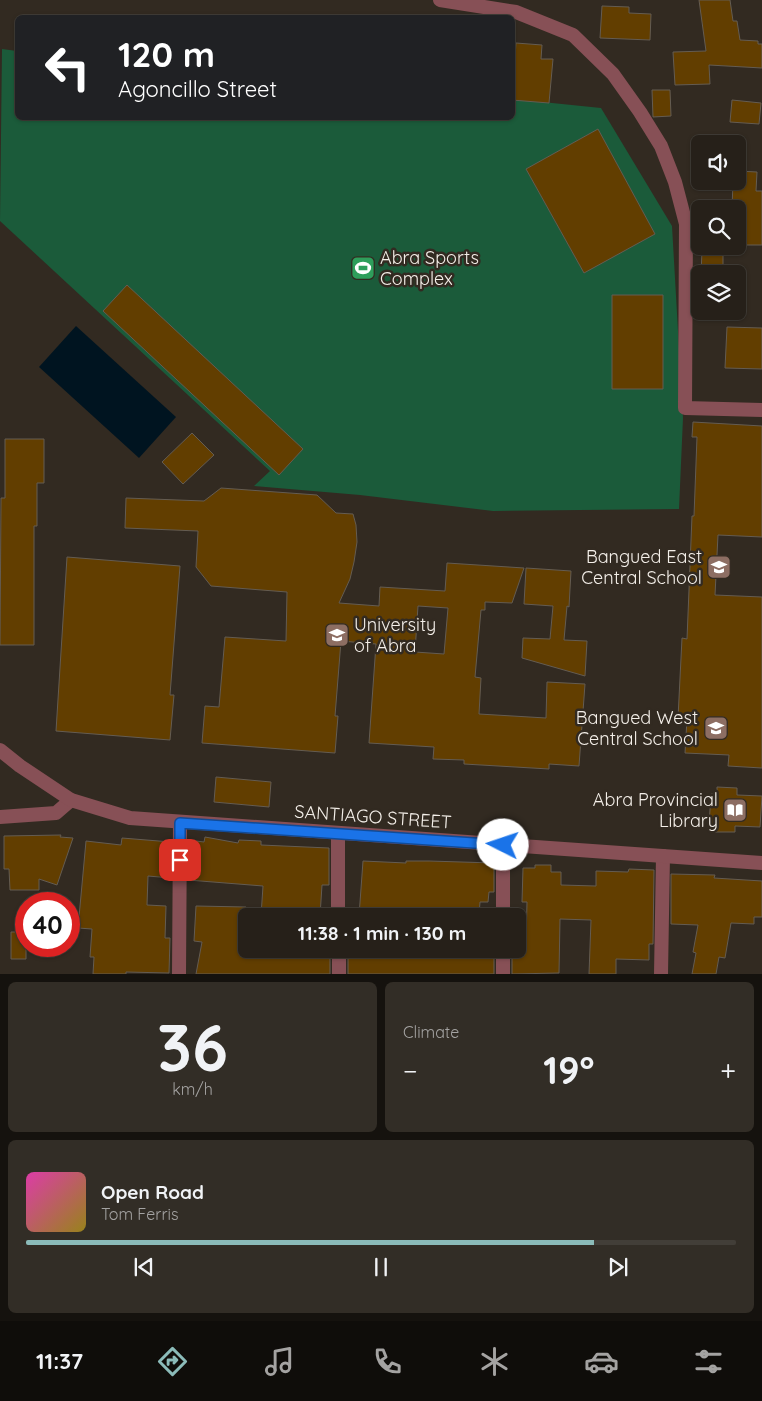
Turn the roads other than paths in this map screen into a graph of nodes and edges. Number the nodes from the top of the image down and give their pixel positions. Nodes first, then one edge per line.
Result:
1 (440, 0) edge
2 (762, 410) edge
3 (0, 750) edge
4 (71, 800) junction
5 (0, 817) edge
6 (180, 823) junction
7 (338, 834) junction
8 (503, 845) junction
9 (663, 856) junction
10 (762, 863) edge
11 (338, 908) edge
12 (503, 908) edge
13 (338, 958) edge
14 (503, 958) edge
15 (179, 974) edge
16 (338, 974) edge
17 (502, 974) edge
18 (661, 974) edge

1 - 2 street
3 - 4 street, SANTIAGO STREET
4 - 5 street
4 - 6 street, SANTIAGO STREET
6 - 7 street, SANTIAGO STREET
6 - 15 street
7 - 8 street, SANTIAGO STREET
7 - 11 street
8 - 9 street, SANTIAGO STREET
8 - 12 street
9 - 10 street, SANTIAGO STREET
9 - 18 street
13 - 16 street
14 - 17 street

